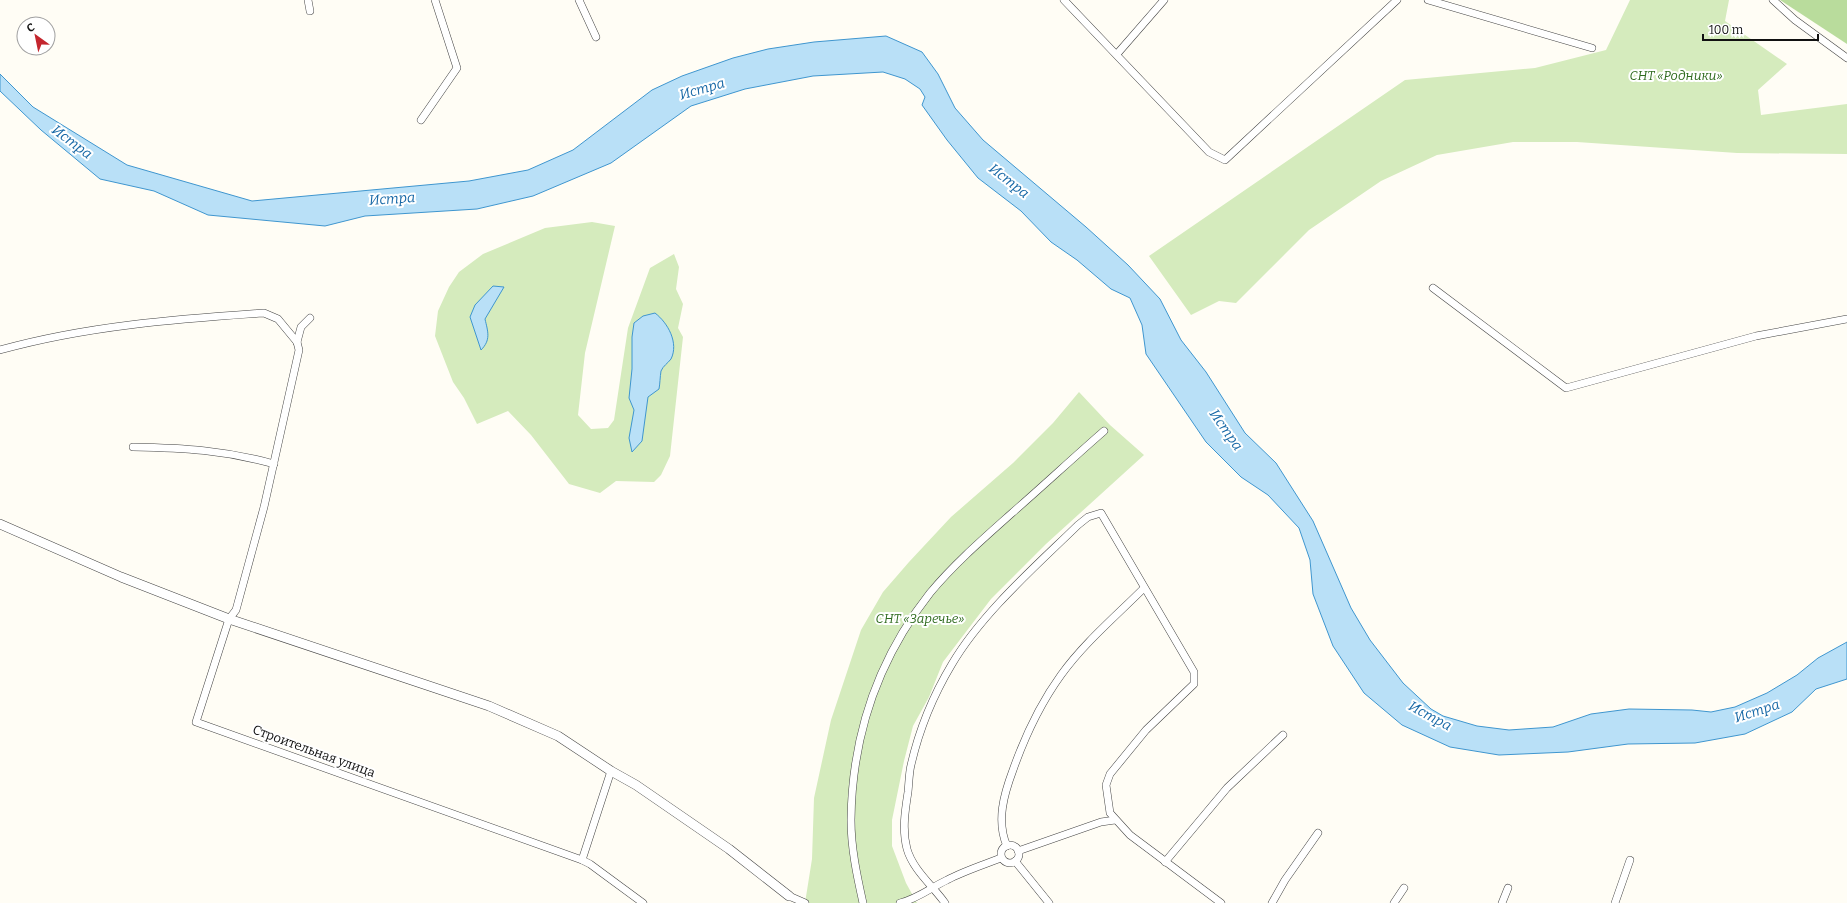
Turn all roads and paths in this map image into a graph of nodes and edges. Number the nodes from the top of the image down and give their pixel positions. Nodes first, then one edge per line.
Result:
1 (308, 0) edge
2 (435, 0) edge
3 (578, 0) edge
4 (1064, 0) edge
5 (1164, 0) edge
6 (1397, 0) edge
7 (1428, 0) edge
8 (1773, 0) edge
9 (310, 10) dead end
10 (596, 37) dead end
11 (1592, 48) dead end
12 (1116, 54) junction
13 (1847, 58) edge
14 (421, 120) dead end
15 (1433, 288) dead end
16 (310, 318) dead end
17 (1847, 319) edge
18 (297, 342) junction
19 (0, 350) edge
20 (1104, 431) dead end
21 (133, 447) dead end
22 (274, 464) junction
23 (0, 524) edge
24 (1144, 588) junction
25 (229, 619) junction
26 (1283, 735) dead end
27 (611, 771) junction
28 (1115, 820) junction
29 (1318, 833) dead end
30 (1007, 846) junction
31 (1018, 850) junction
32 (1001, 858) junction
33 (582, 860) junction
34 (1630, 860) dead end
35 (1016, 861) junction
36 (1165, 862) junction
37 (933, 886) junction
38 (1404, 888) dead end
39 (1508, 888) dead end
40 (790, 899) edge
41 (643, 903) edge
42 (805, 903) edge
43 (863, 903) edge
44 (900, 903) edge
45 (945, 903) edge
46 (1049, 903) edge
47 (1221, 903) edge
48 (1272, 903) edge
49 (1394, 903) edge
50 (1502, 903) edge
51 (1615, 903) edge

1 - 9 street
2 - 14 street
3 - 10 street
4 - 12 street
5 - 12 street
6 - 12 street
7 - 11 street
8 - 13 street
15 - 17 street
16 - 18 street
18 - 19 street
18 - 22 street
20 - 43 street
21 - 22 street
22 - 25 street
23 - 25 street
24 - 28 street
24 - 30 street
24 - 37 street
25 - 27 street
25 - 33 street, Строительная улица
26 - 36 street
27 - 33 street
27 - 40 street
28 - 31 street
28 - 36 street
29 - 48 street
30 - 31 street
30 - 32 street
31 - 35 street
32 - 35 street
32 - 37 street
33 - 41 street
34 - 51 street
35 - 46 street
36 - 47 street
37 - 44 street
37 - 45 street
38 - 49 street
39 - 50 street
40 - 42 street

